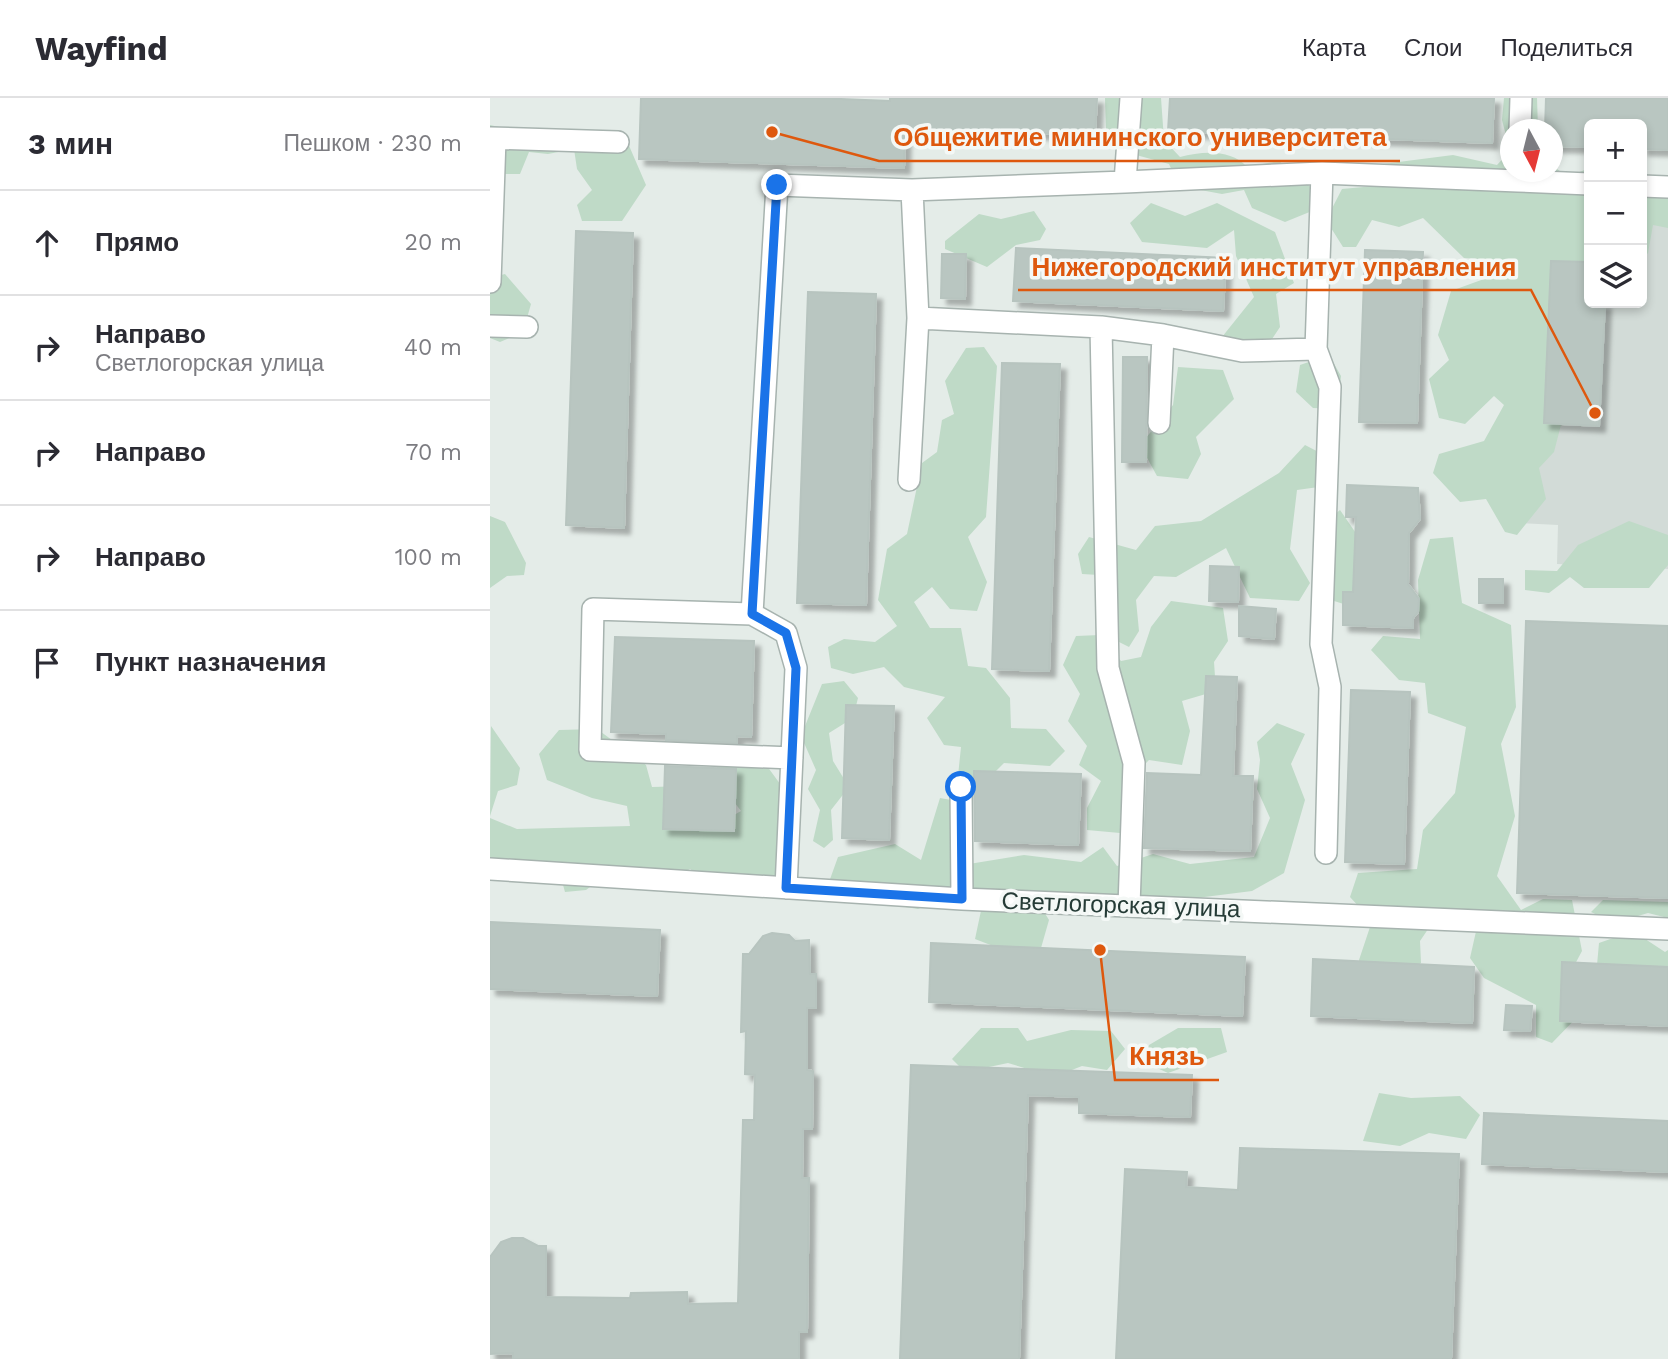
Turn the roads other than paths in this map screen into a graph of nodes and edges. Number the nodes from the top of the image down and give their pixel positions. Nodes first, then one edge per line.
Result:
1 (1131, 98) edge
2 (1521, 98) edge
3 (1520, 119) edge
4 (492, 139) edge
5 (618, 142) dead end
6 (1322, 173) junction
7 (1500, 176) edge
8 (1563, 181) edge
9 (1125, 182) junction
10 (1584, 183) edge
11 (1647, 186) edge
12 (1668, 187) edge
13 (912, 190) junction
14 (490, 282) edge
15 (918, 318) junction
16 (490, 326) edge
17 (527, 327) dead end
18 (1101, 327) junction
19 (1163, 335) junction
20 (1316, 349) junction
21 (1158, 423) dead end
22 (909, 480) dead end
23 (752, 614) junction
24 (792, 758) junction
25 (961, 787) dead end
26 (1326, 853) dead end
27 (490, 869) edge
28 (786, 888) junction
29 (962, 899) junction
30 (1129, 906) junction
31 (1668, 929) edge

1 - 9 street
2 - 3 street
4 - 5 street
4 - 14 street
6 - 7 street
6 - 9 street
6 - 20 street
8 - 10 street
9 - 13 street
11 - 12 street
13 - 15 street
13 - 23 street
15 - 18 street
15 - 22 street
16 - 17 street
18 - 19 street
18 - 30 street
19 - 20 street
19 - 21 street
20 - 26 street
23 - 24 street
23 - 24 street
24 - 28 street
25 - 29 street
27 - 28 street, Светлогорская улица
28 - 29 street, Светлогорская улица
29 - 30 street, Светлогорская улица
30 - 31 street, Светлогорская улица

